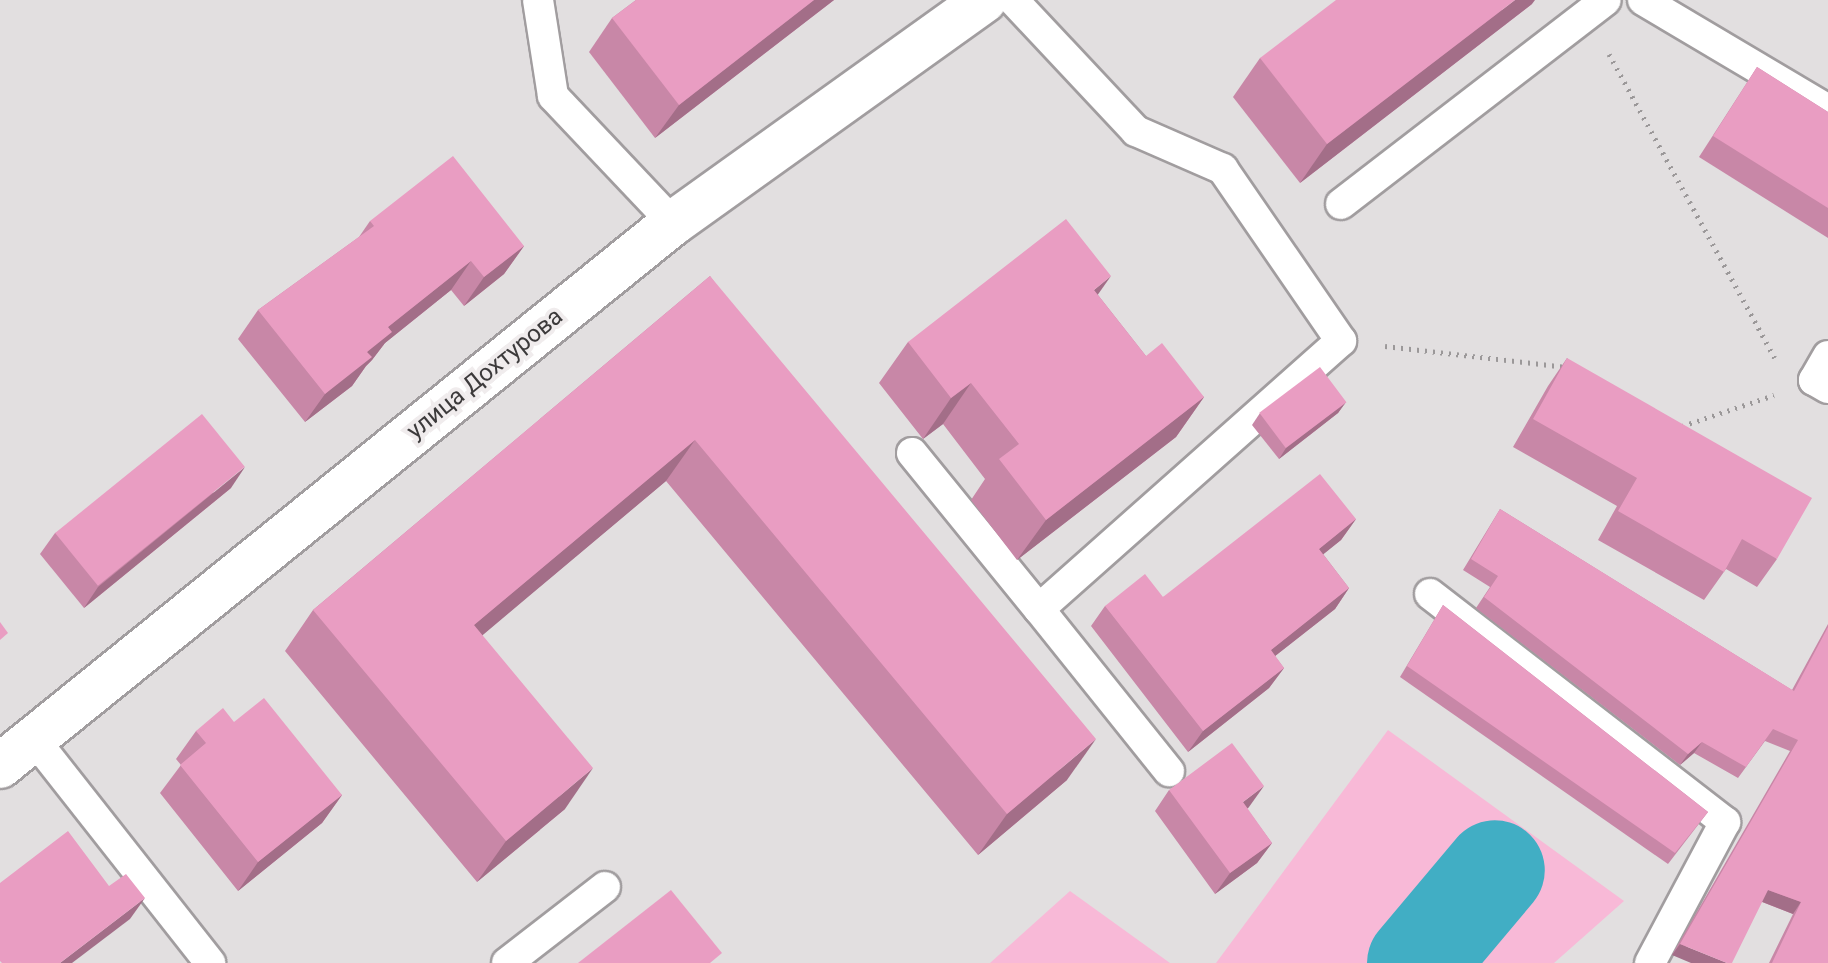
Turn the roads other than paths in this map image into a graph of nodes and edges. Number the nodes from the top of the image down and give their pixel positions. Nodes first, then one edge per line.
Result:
1 (538, 0) edge
2 (984, 0) edge
3 (1013, 0) edge
4 (1643, 0) edge
5 (1597, 7) edge
6 (1828, 110) edge
7 (1341, 204) dead end
8 (673, 223) junction
9 (912, 453) dead end
10 (1430, 594) dead end
11 (1039, 609) junction
12 (34, 739) junction
13 (0, 766) edge
14 (1169, 771) dead end
15 (605, 887) dead end
16 (210, 963) edge
17 (507, 963) edge
18 (1650, 963) edge

1 - 8 lane
2 - 8 street, улица Дохтурова
3 - 11 lane
4 - 6 lane
5 - 7 lane
8 - 12 street, улица Дохтурова
9 - 11 lane
10 - 18 lane
11 - 14 lane
12 - 13 street, улица Дохтурова
12 - 16 lane
15 - 17 lane

